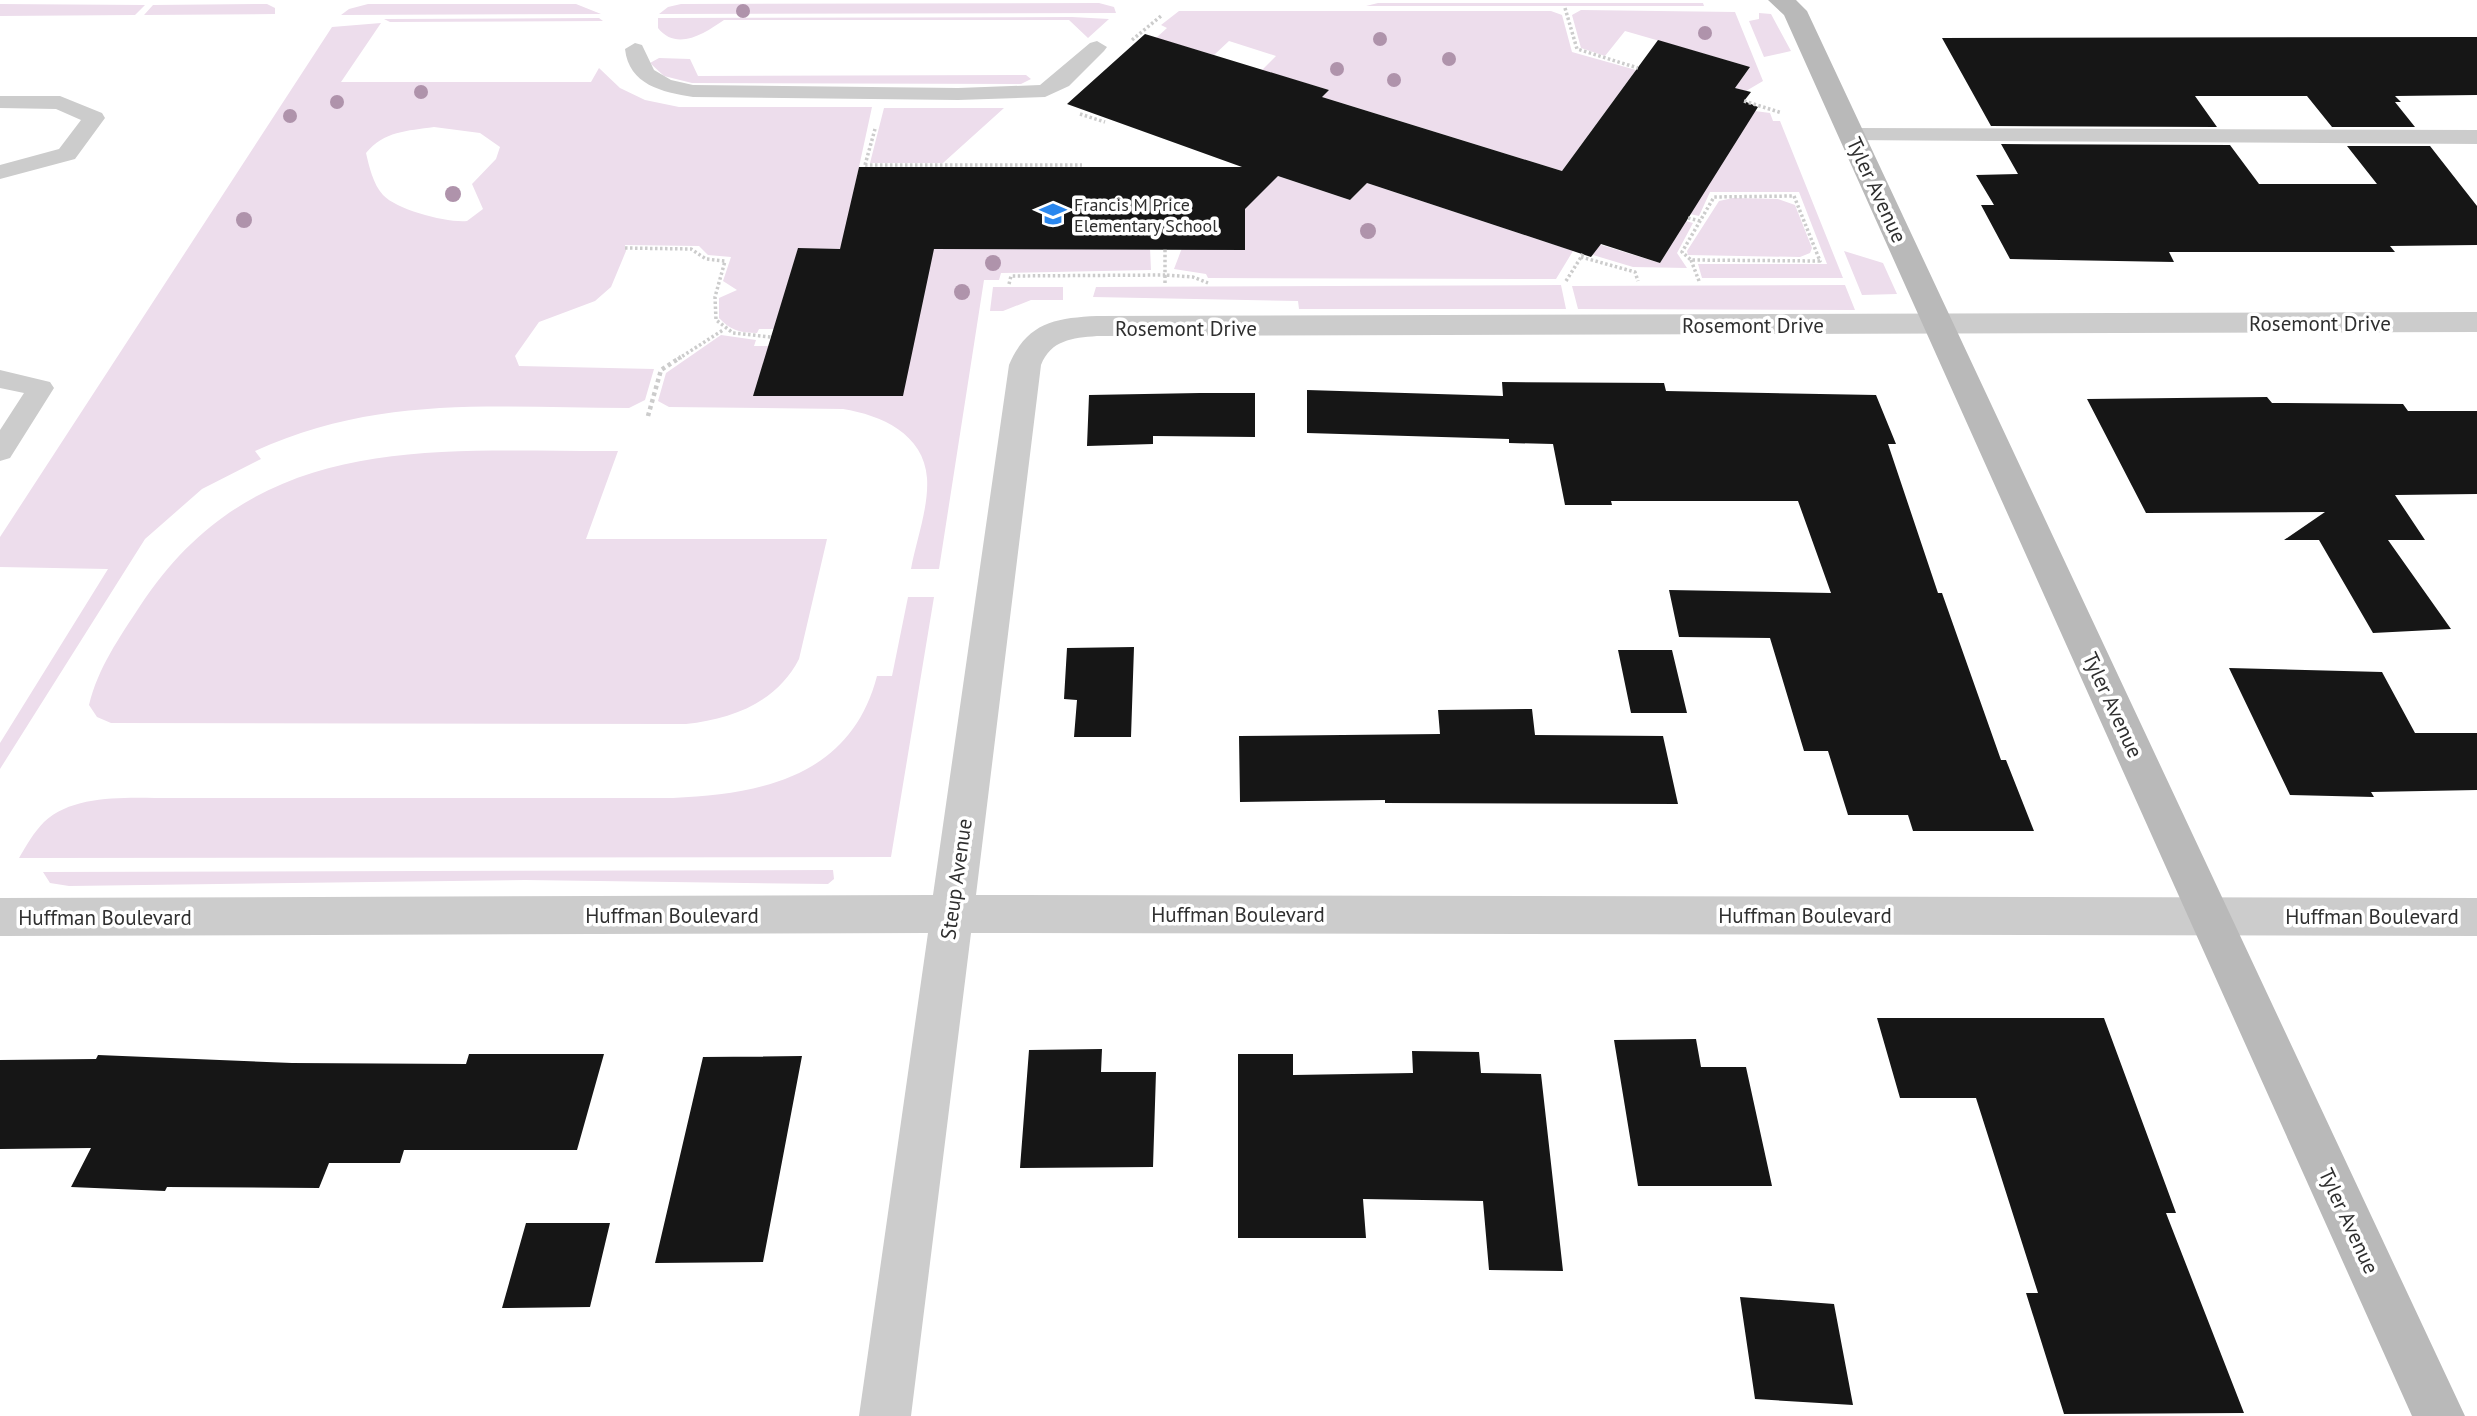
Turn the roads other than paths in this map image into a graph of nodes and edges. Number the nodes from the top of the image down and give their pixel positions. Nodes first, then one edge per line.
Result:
1 (1780, 0) edge
2 (1097, 47) dead end
3 (635, 49) dead end
4 (0, 102) edge
5 (1852, 135) junction
6 (2477, 137) edge
7 (0, 172) edge
8 (2477, 322) edge
9 (1939, 324) junction
10 (1033, 344) joint
11 (0, 379) edge
12 (0, 451) edge
13 (952, 914) junction
14 (2210, 915) junction
15 (0, 917) edge
16 (2477, 917) edge
17 (885, 1416) edge
18 (2439, 1416) edge

1 - 5 street, Tyler Avenue
2 - 3 lane
4 - 7 lane
5 - 6 lane
5 - 9 street, Tyler Avenue
8 - 9 street, Rosemont Drive
9 - 10 street, Rosemont Drive
9 - 14 street, Tyler Avenue
10 - 13 street, Steup Avenue
11 - 12 lane
13 - 14 street, Huffman Boulevard
13 - 15 street, Huffman Boulevard
13 - 17 street, Steup Avenue
14 - 16 street, Huffman Boulevard
14 - 18 street, Tyler Avenue

